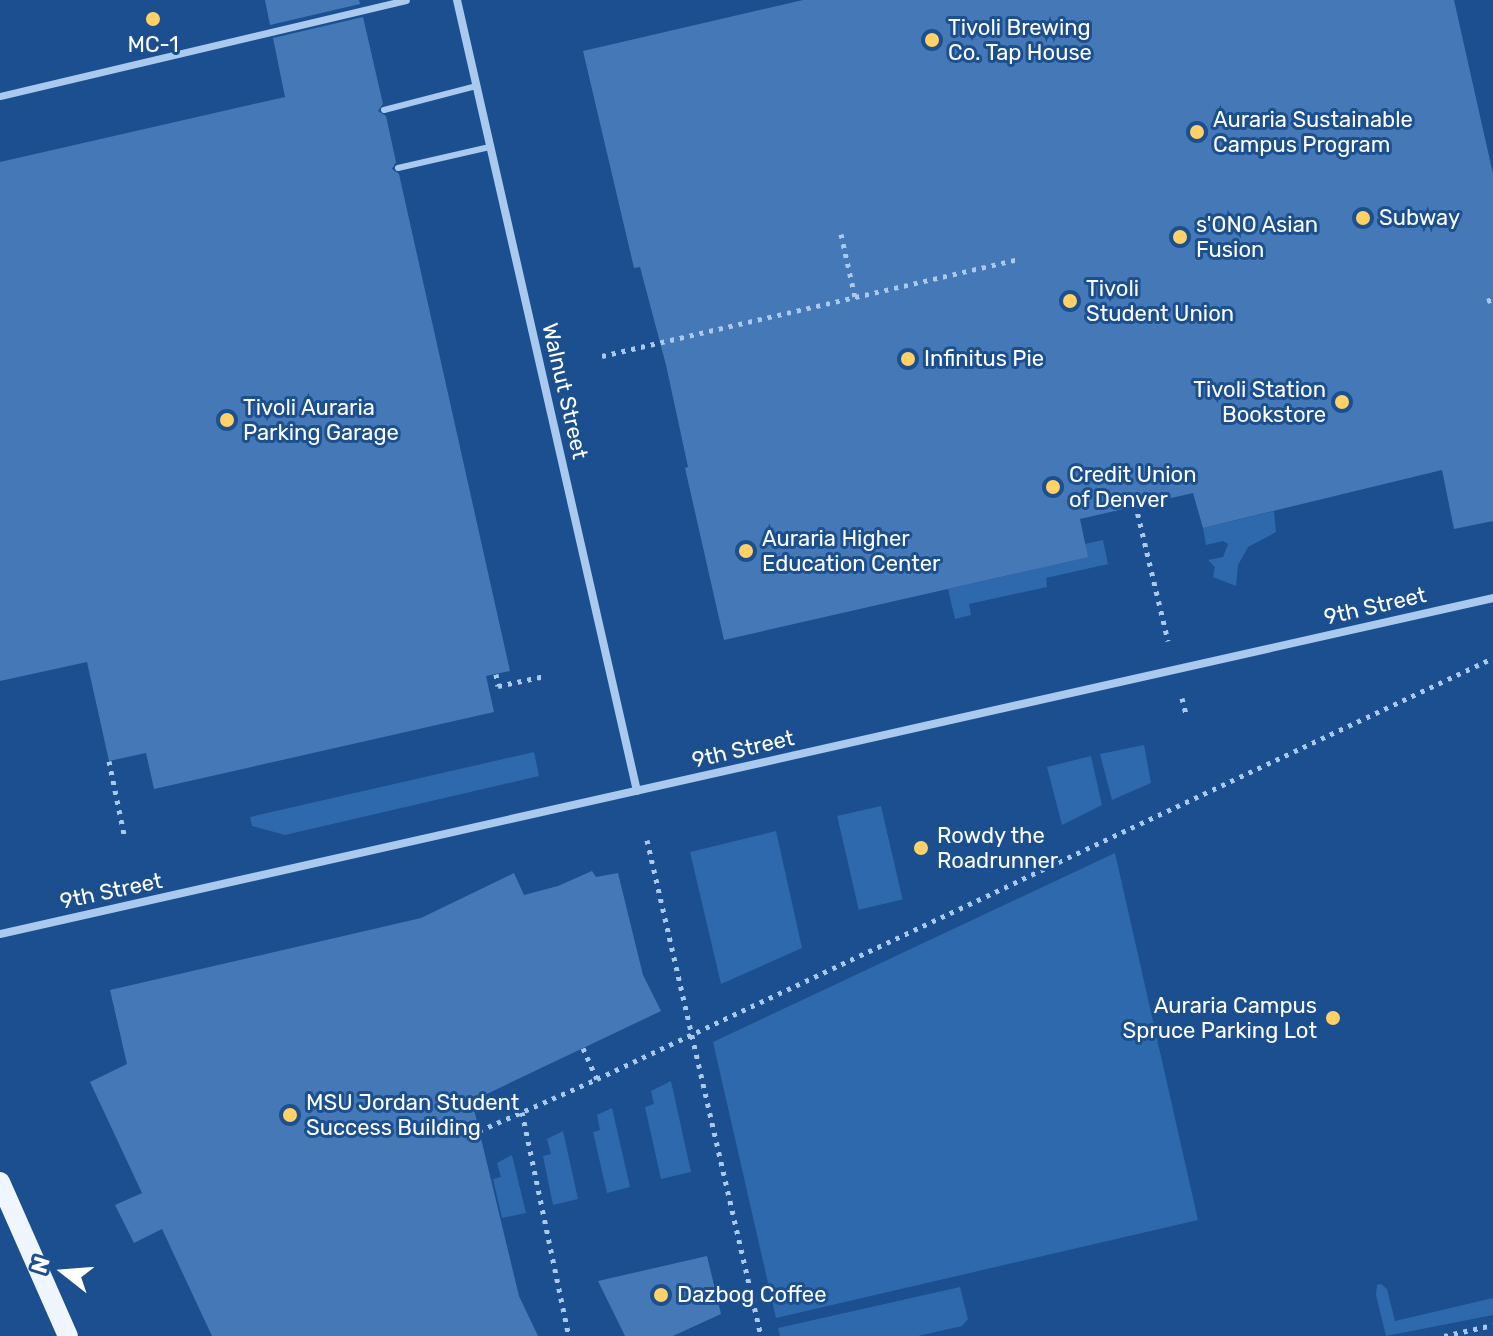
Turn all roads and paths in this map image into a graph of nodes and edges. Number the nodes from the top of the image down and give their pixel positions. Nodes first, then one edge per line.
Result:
1 (406, 0) edge
2 (457, 0) edge
3 (476, 86) junction
4 (0, 96) edge
5 (384, 110) dead end
6 (490, 147) junction
7 (398, 168) dead end
8 (841, 234) dead end
9 (1019, 259) dead end
10 (855, 297) junction
11 (602, 356) dead end
12 (1133, 494) dead end
13 (1493, 598) edge
14 (1158, 599) dead end
15 (1493, 658) edge
16 (496, 674) dead end
17 (545, 676) dead end
18 (109, 761) dead end
19 (637, 791) junction
20 (124, 834) dead end
21 (647, 840) dead end
22 (0, 934) edge
23 (692, 1035) junction
24 (583, 1048) dead end
25 (597, 1079) junction
26 (522, 1112) junction
27 (479, 1131) dead end
28 (0, 1182) edge
29 (1493, 1325) edge
30 (68, 1336) edge
31 (569, 1336) edge
32 (761, 1336) edge
33 (1444, 1336) edge

1 - 4 street
2 - 3 street, Walnut Street
3 - 5 lane
3 - 6 street, Walnut Street
6 - 7 lane
6 - 19 street, Walnut Street
8 - 10 path
9 - 10 path
10 - 11 path
12 - 14 path
13 - 19 street, 9th Street
15 - 23 path
16 - 17 path
18 - 20 path
19 - 22 street, 9th Street
21 - 23 path
23 - 25 path
23 - 32 path
24 - 25 path
25 - 26 path
26 - 27 path
26 - 31 path
28 - 30 main road
29 - 33 path

